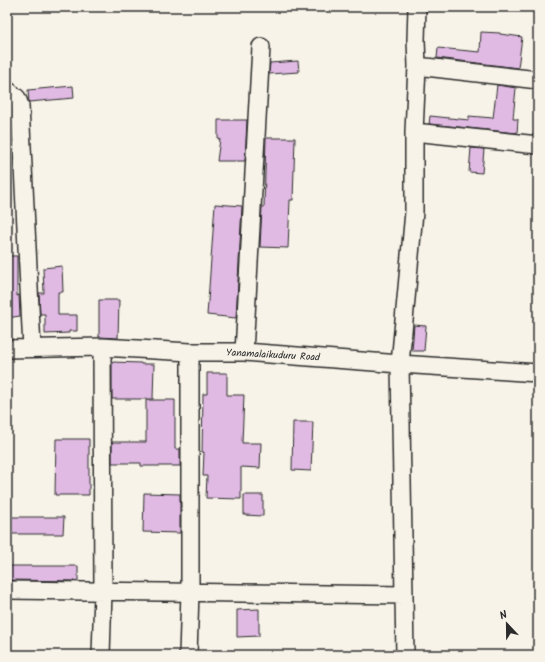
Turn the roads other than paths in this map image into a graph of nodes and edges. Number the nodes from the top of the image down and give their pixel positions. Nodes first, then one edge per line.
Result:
1 (417, 7) edge
2 (261, 47) dead end
3 (417, 66) junction
4 (538, 80) edge
5 (7, 90) edge
6 (414, 132) junction
7 (538, 145) edge
8 (32, 348) junction
9 (102, 348) junction
10 (7, 350) edge
11 (190, 352) junction
12 (244, 352) junction
13 (400, 364) junction
14 (538, 374) edge
15 (7, 590) edge
16 (103, 592) junction
17 (190, 592) junction
18 (404, 595) junction
19 (101, 655) edge
20 (188, 655) edge
21 (405, 655) edge

1 - 3 street
2 - 12 street
3 - 4 street
3 - 6 street
5 - 8 street
6 - 7 street
6 - 13 street
8 - 9 street, Yanamalaikuduru Road
8 - 10 street, Yanamalaikuduru Road
9 - 11 street, Yanamalaikuduru Road
9 - 16 street
11 - 12 street, Yanamalaikuduru Road
11 - 17 street
12 - 13 street, Yanamalaikuduru Road
13 - 14 street, Yanamalaikuduru Road
13 - 18 street
15 - 16 street
16 - 17 street
16 - 19 street
17 - 18 street
17 - 20 street
18 - 21 street

